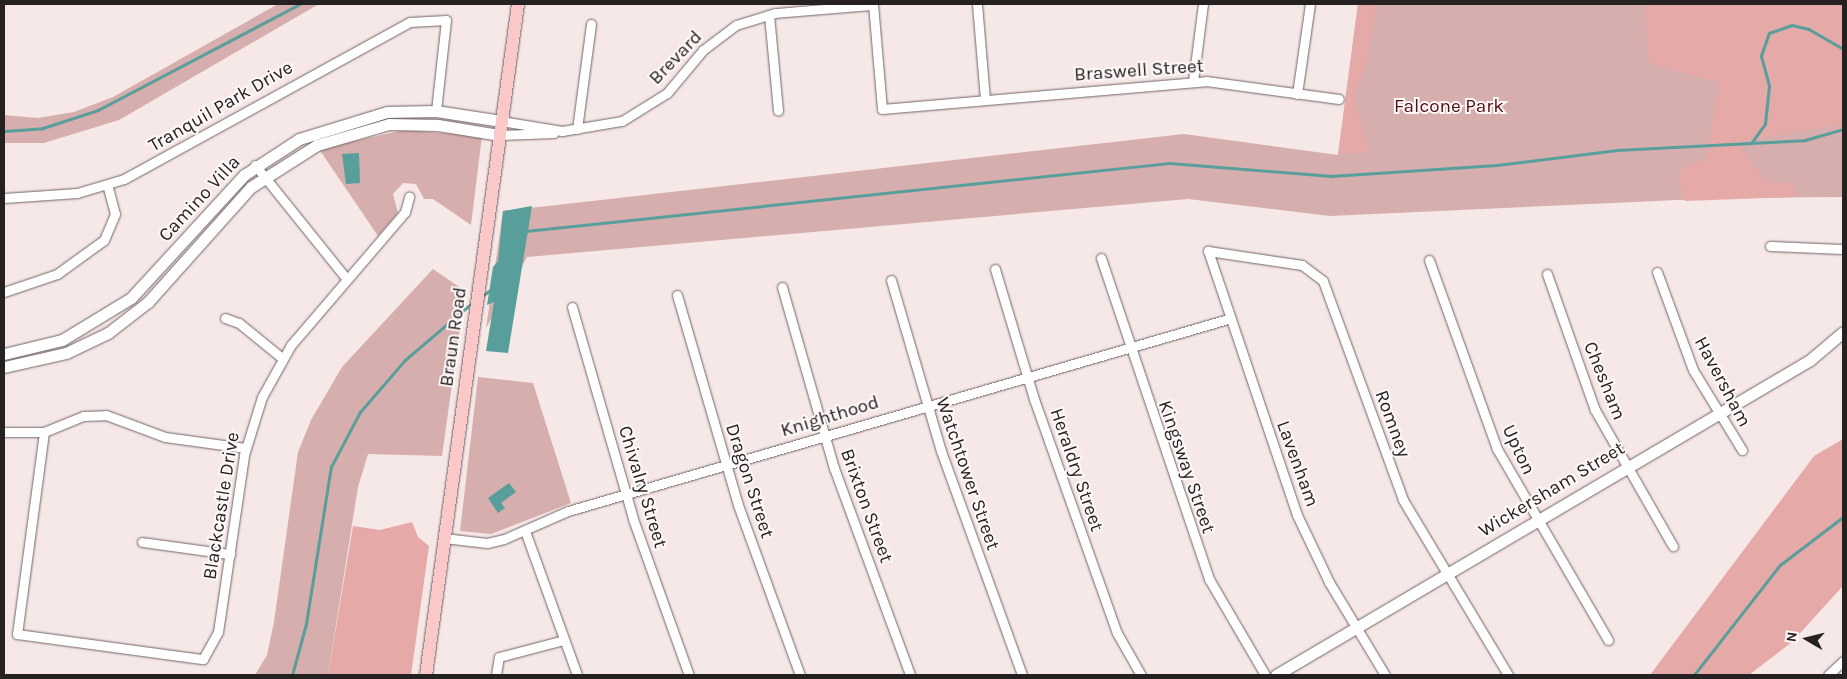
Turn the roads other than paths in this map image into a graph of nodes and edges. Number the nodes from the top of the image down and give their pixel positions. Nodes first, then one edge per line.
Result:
1 (518, 4) edge
2 (873, 4) edge
3 (977, 4) edge
4 (1203, 4) edge
5 (1310, 4) edge
6 (769, 14) junction
7 (591, 24) dead end
8 (1193, 81) junction
9 (1297, 94) junction
10 (1339, 99) dead end
11 (985, 100) junction
12 (436, 110) junction
13 (778, 111) dead end
14 (502, 121) junction
15 (577, 130) junction
16 (562, 131) junction
17 (500, 135) junction
18 (255, 166) junction
19 (262, 180) junction
20 (107, 185) junction
21 (409, 197) dead end
22 (4, 198) edge
23 (1770, 246) dead end
24 (1843, 249) edge
25 (1208, 251) joint
26 (1101, 258) dead end
27 (1429, 260) dead end
28 (994, 269) dead end
29 (1657, 272) dead end
30 (1547, 274) dead end
31 (346, 278) junction
32 (891, 280) dead end
33 (782, 286) dead end
34 (4, 292) edge
35 (677, 295) dead end
36 (572, 307) dead end
37 (225, 318) dead end
38 (1228, 319) junction
39 (1843, 332) edge
40 (1128, 347) junction
41 (4, 354) edge
42 (282, 358) junction
43 (4, 367) edge
44 (1027, 376) junction
45 (926, 405) junction
46 (1718, 413) junction
47 (4, 432) edge
48 (44, 432) junction
49 (824, 436) junction
50 (245, 448) junction
51 (1742, 450) dead end
52 (725, 465) junction
53 (1627, 467) junction
54 (625, 493) junction
55 (1536, 520) junction
56 (525, 531) junction
57 (444, 538) junction
58 (142, 542) dead end
59 (1673, 546) dead end
60 (230, 554) junction
61 (1446, 573) junction
62 (1356, 627) junction
63 (564, 640) junction
64 (1608, 640) dead end
65 (1843, 661) edge
66 (426, 675) edge
67 (496, 675) edge
68 (577, 675) edge
69 (689, 675) edge
70 (800, 675) edge
71 (910, 675) edge
72 (1022, 675) edge
73 (1141, 675) edge
74 (1265, 675) edge
75 (1276, 675) edge
76 (1385, 675) edge
77 (1508, 675) edge
78 (1828, 675) edge

1 - 14 main road, Braun Road
2 - 6 street, Brevard
2 - 11 street
3 - 11 street
4 - 8 street
5 - 9 street
6 - 13 street
6 - 15 street, Brevard
7 - 15 street
8 - 9 street, Braswell Street
8 - 11 street, Braswell Street
9 - 10 street, Braswell Street
12 - 14 street, Camino Villa
12 - 18 street, Camino Villa
12 - 20 street, Tranquil Park Drive
14 - 16 street, Brevard
14 - 17 main road, Braun Road
15 - 16 street, Brevard
16 - 17 street, Brevard
17 - 19 street, Camino Villa
17 - 57 main road, Braun Road
18 - 19 street
18 - 41 street, Camino Villa
19 - 31 street
19 - 43 street, Camino Villa
20 - 22 street, Tranquil Park Drive
20 - 34 street
21 - 31 street, Blackcastle Drive
23 - 24 street
25 - 38 street, Lavenham
25 - 61 street, Romney
26 - 40 street, Kingsway Street
27 - 55 street, Upton
28 - 44 street, Heraldry Street
29 - 46 street, Haversham
30 - 53 street, Chesham
31 - 42 street, Blackcastle Drive
32 - 45 street, Watchtower Street
33 - 49 street, Brixton Street
35 - 52 street, Dragon Street
36 - 54 street, Chivalry Street
37 - 42 street
38 - 40 street, Knighthood
38 - 62 street, Lavenham
39 - 46 street, Wickersham Street
40 - 44 street, Knighthood
40 - 74 street, Kingsway Street
42 - 50 street, Blackcastle Drive
44 - 45 street, Knighthood
44 - 73 street, Heraldry Street
45 - 49 street, Knighthood
45 - 72 street, Watchtower Street
46 - 51 street, Haversham
46 - 53 street, Wickersham Street
47 - 48 street
48 - 50 street
48 - 60 street, Blackcastle Drive
49 - 52 street, Knighthood
49 - 71 street, Brixton Street
50 - 60 street, Blackcastle Drive
52 - 54 street, Knighthood
52 - 70 street, Dragon Street
53 - 55 street, Wickersham Street
53 - 59 street, Chesham
54 - 56 street, Knighthood
54 - 69 street, Chivalry Street
55 - 61 street, Wickersham Street
55 - 64 street, Upton
56 - 57 street, Knighthood
56 - 63 street
57 - 66 main road, Braun Road
58 - 60 street
61 - 62 street, Wickersham Street
61 - 77 street, Romney
62 - 75 street, Wickersham Street
62 - 76 street, Lavenham
63 - 67 street
63 - 68 street
65 - 78 street

